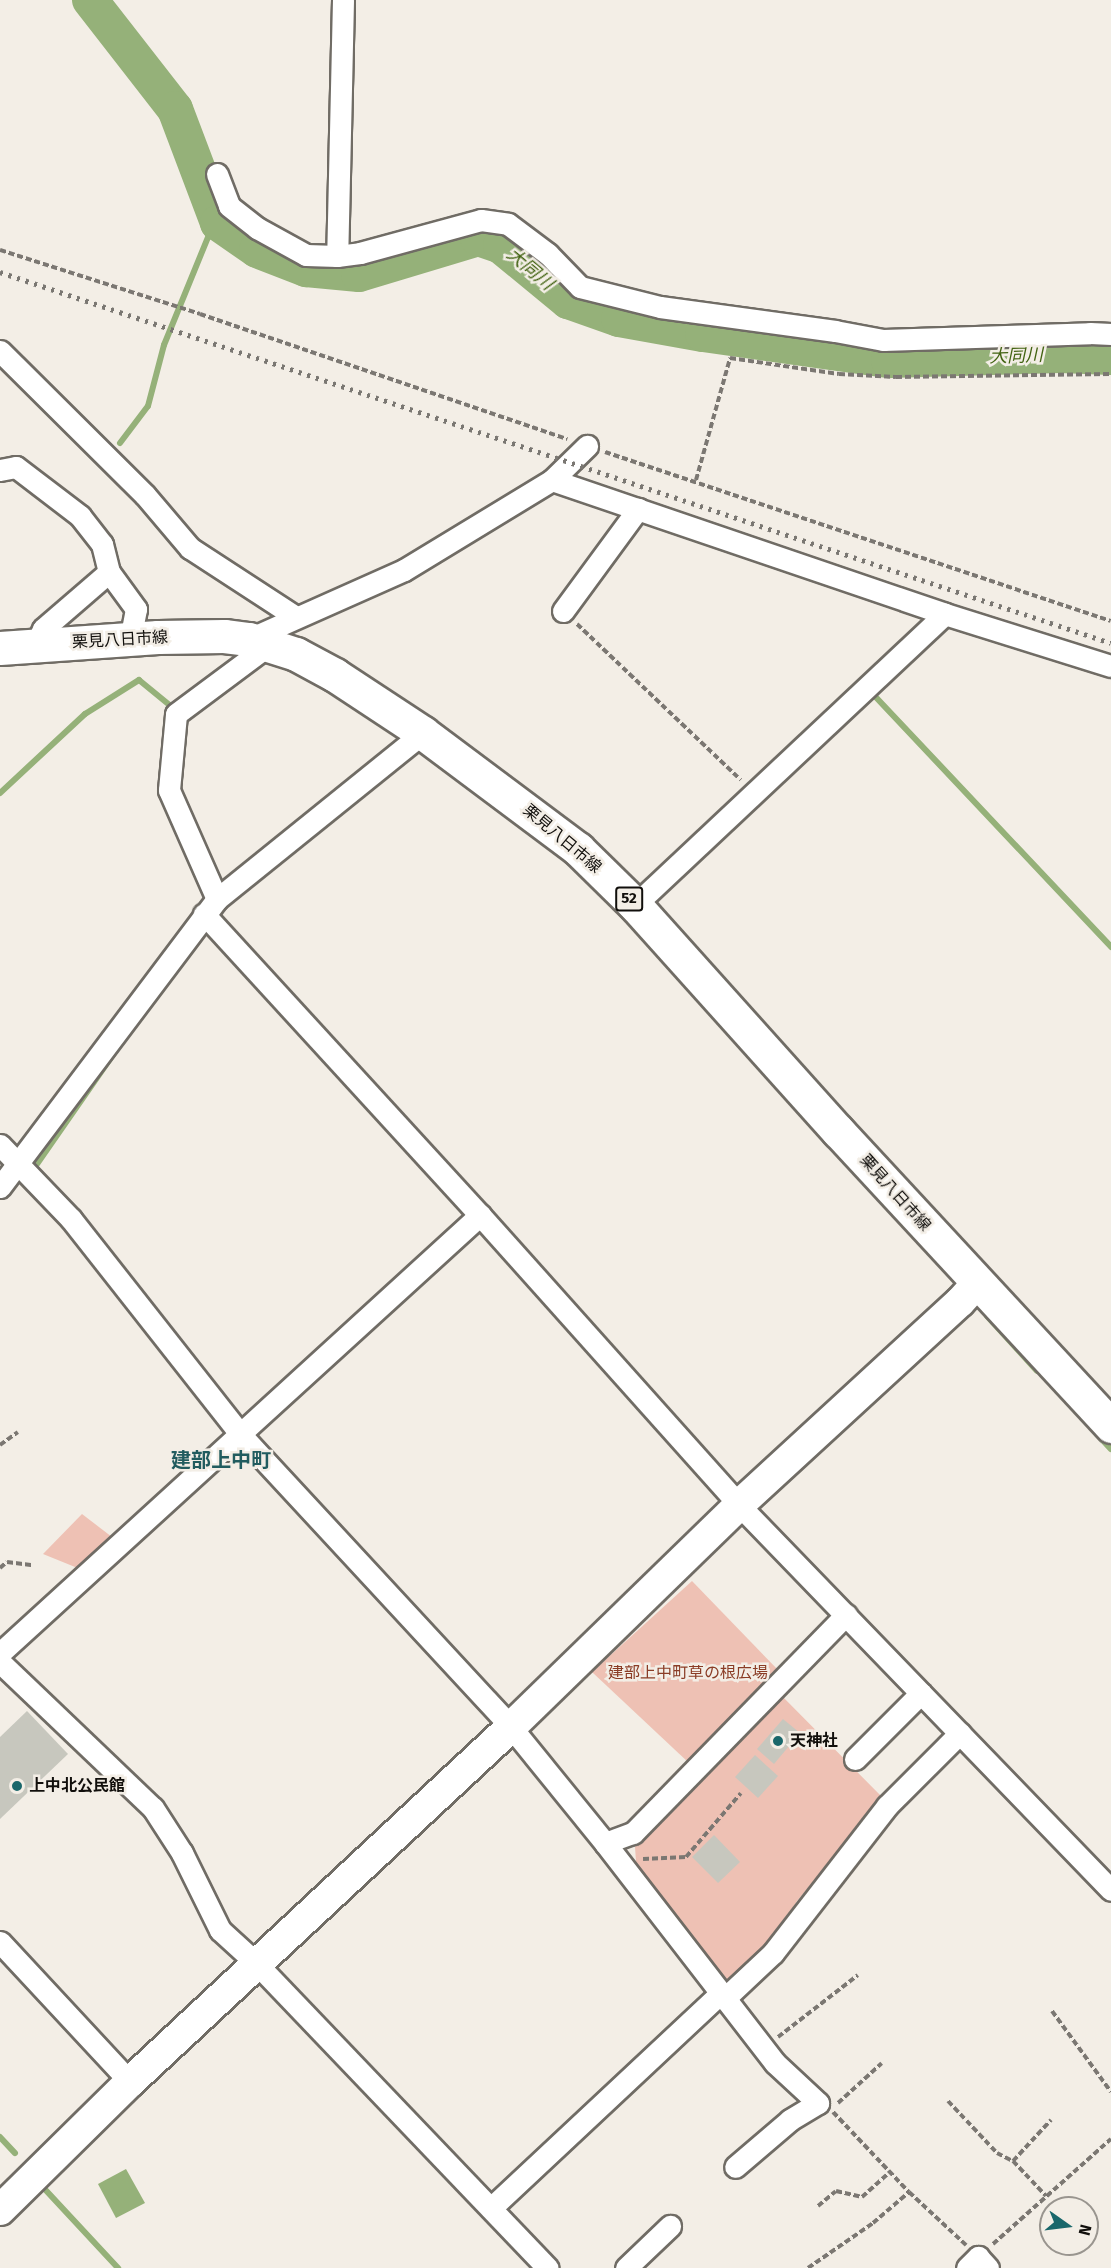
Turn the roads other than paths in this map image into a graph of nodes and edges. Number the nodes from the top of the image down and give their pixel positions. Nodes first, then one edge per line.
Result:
1 (343, 0) edge
2 (217, 174) dead end
3 (337, 256) junction
4 (1111, 334) edge
5 (0, 351) edge
6 (587, 446) road end
7 (0, 470) edge
8 (552, 480) junction
9 (638, 509) junction
10 (109, 572) junction
11 (563, 611) road end
12 (945, 614) junction
13 (296, 617) junction
14 (130, 640) junction
15 (260, 641) junction
16 (34, 645) junction
17 (0, 648) edge
18 (1111, 666) edge
19 (423, 733) junction
20 (635, 905) junction
21 (210, 907) junction
22 (0, 1145) edge
23 (18, 1164) junction
24 (0, 1187) edge
25 (480, 1215) junction
26 (977, 1283) junction
27 (1111, 1426) edge
28 (240, 1434) junction
29 (739, 1505) junction
30 (846, 1615) junction
31 (0, 1653) edge
32 (0, 1662) edge
33 (921, 1693) junction
34 (511, 1727) junction
35 (960, 1733) junction
36 (855, 1759) dead end
37 (605, 1843) junction
38 (1111, 1890) edge
39 (0, 1942) edge
40 (256, 1964) junction
41 (722, 1997) junction
42 (130, 2082) junction
43 (735, 2167) dead end
44 (491, 2208) junction
45 (0, 2210) edge
46 (670, 2226) dead end
47 (547, 2268) edge
48 (626, 2268) edge

1 - 3 street
2 - 3 street
3 - 4 street
5 - 13 street
6 - 8 street
7 - 10 street
8 - 9 street
8 - 13 street
9 - 11 street
9 - 12 street
10 - 14 street
10 - 16 street
12 - 18 street
12 - 20 street
13 - 15 street
14 - 15 main road, 栗見八日市線 / 52
14 - 16 main road, 栗見八日市線 / 52
15 - 19 main road, 栗見八日市線 / 52
15 - 21 street
16 - 17 main road, 栗見八日市線 / 52
19 - 20 main road, 栗見八日市線 / 52
19 - 21 street
20 - 26 main road, 栗見八日市線 / 52
21 - 23 street
21 - 25 street
22 - 23 street
23 - 24 street
23 - 28 street
25 - 28 street
25 - 29 street
26 - 27 main road, 栗見八日市線 / 52
26 - 29 street
28 - 31 street
28 - 34 street
29 - 30 street
29 - 34 street
30 - 33 street
30 - 37 street
32 - 40 street
33 - 35 street
33 - 36 street
34 - 37 street
34 - 40 street
35 - 38 street
35 - 41 street
37 - 41 street
39 - 42 street
40 - 42 street
40 - 44 street
41 - 43 street
41 - 44 street
42 - 45 street
44 - 47 street
46 - 48 street

